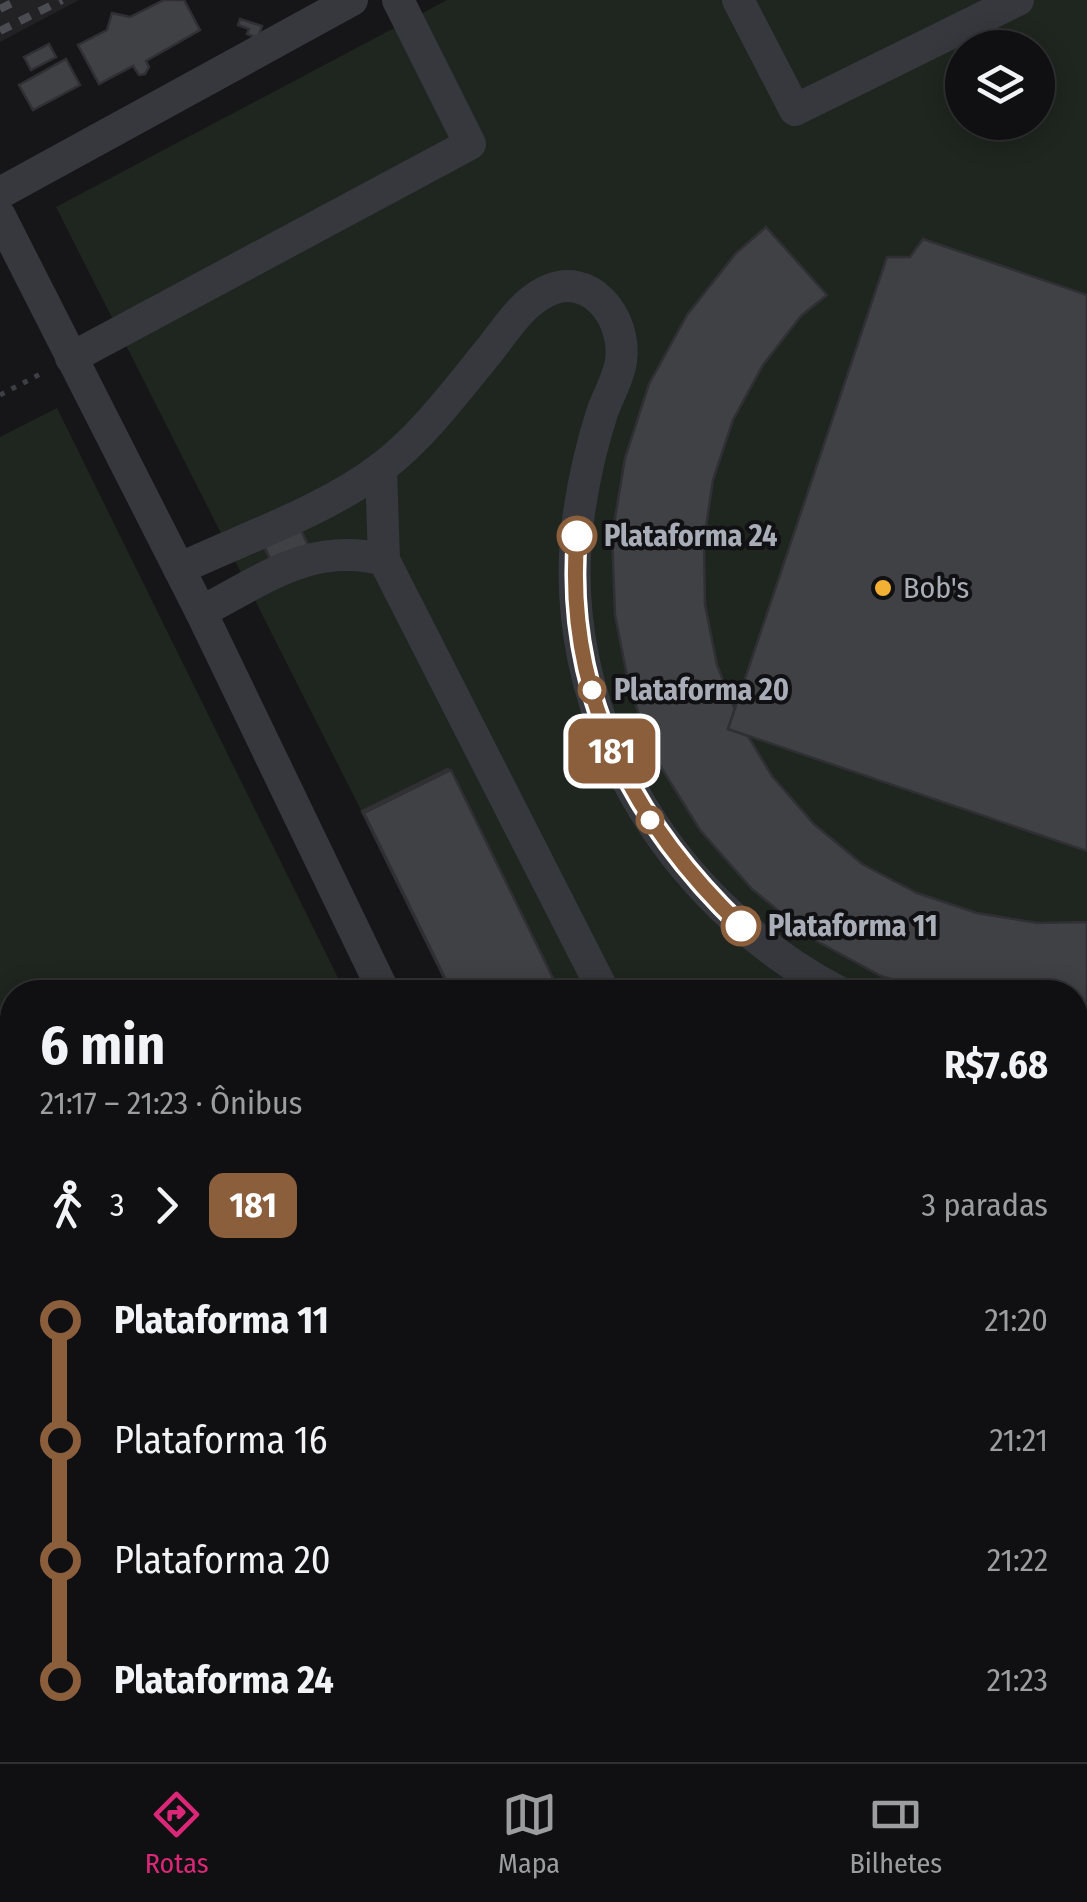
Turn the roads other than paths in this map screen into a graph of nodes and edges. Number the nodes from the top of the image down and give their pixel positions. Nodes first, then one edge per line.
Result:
1 (352, 0) edge
2 (398, 0) edge
3 (738, 0) edge
4 (1018, 0) edge
5 (0, 193) edge
6 (0, 216) edge
7 (71, 358) junction
8 (381, 468) junction
9 (384, 560) junction
10 (178, 570) junction
11 (201, 612) junction
12 (378, 980) edge
13 (598, 980) edge
14 (822, 980) edge

1 - 5 street
2 - 7 street
3 - 4 street
6 - 7 street
7 - 10 street
8 - 9 street
8 - 10 street
8 - 14 street
9 - 11 street
9 - 13 street
10 - 11 street
11 - 12 street

